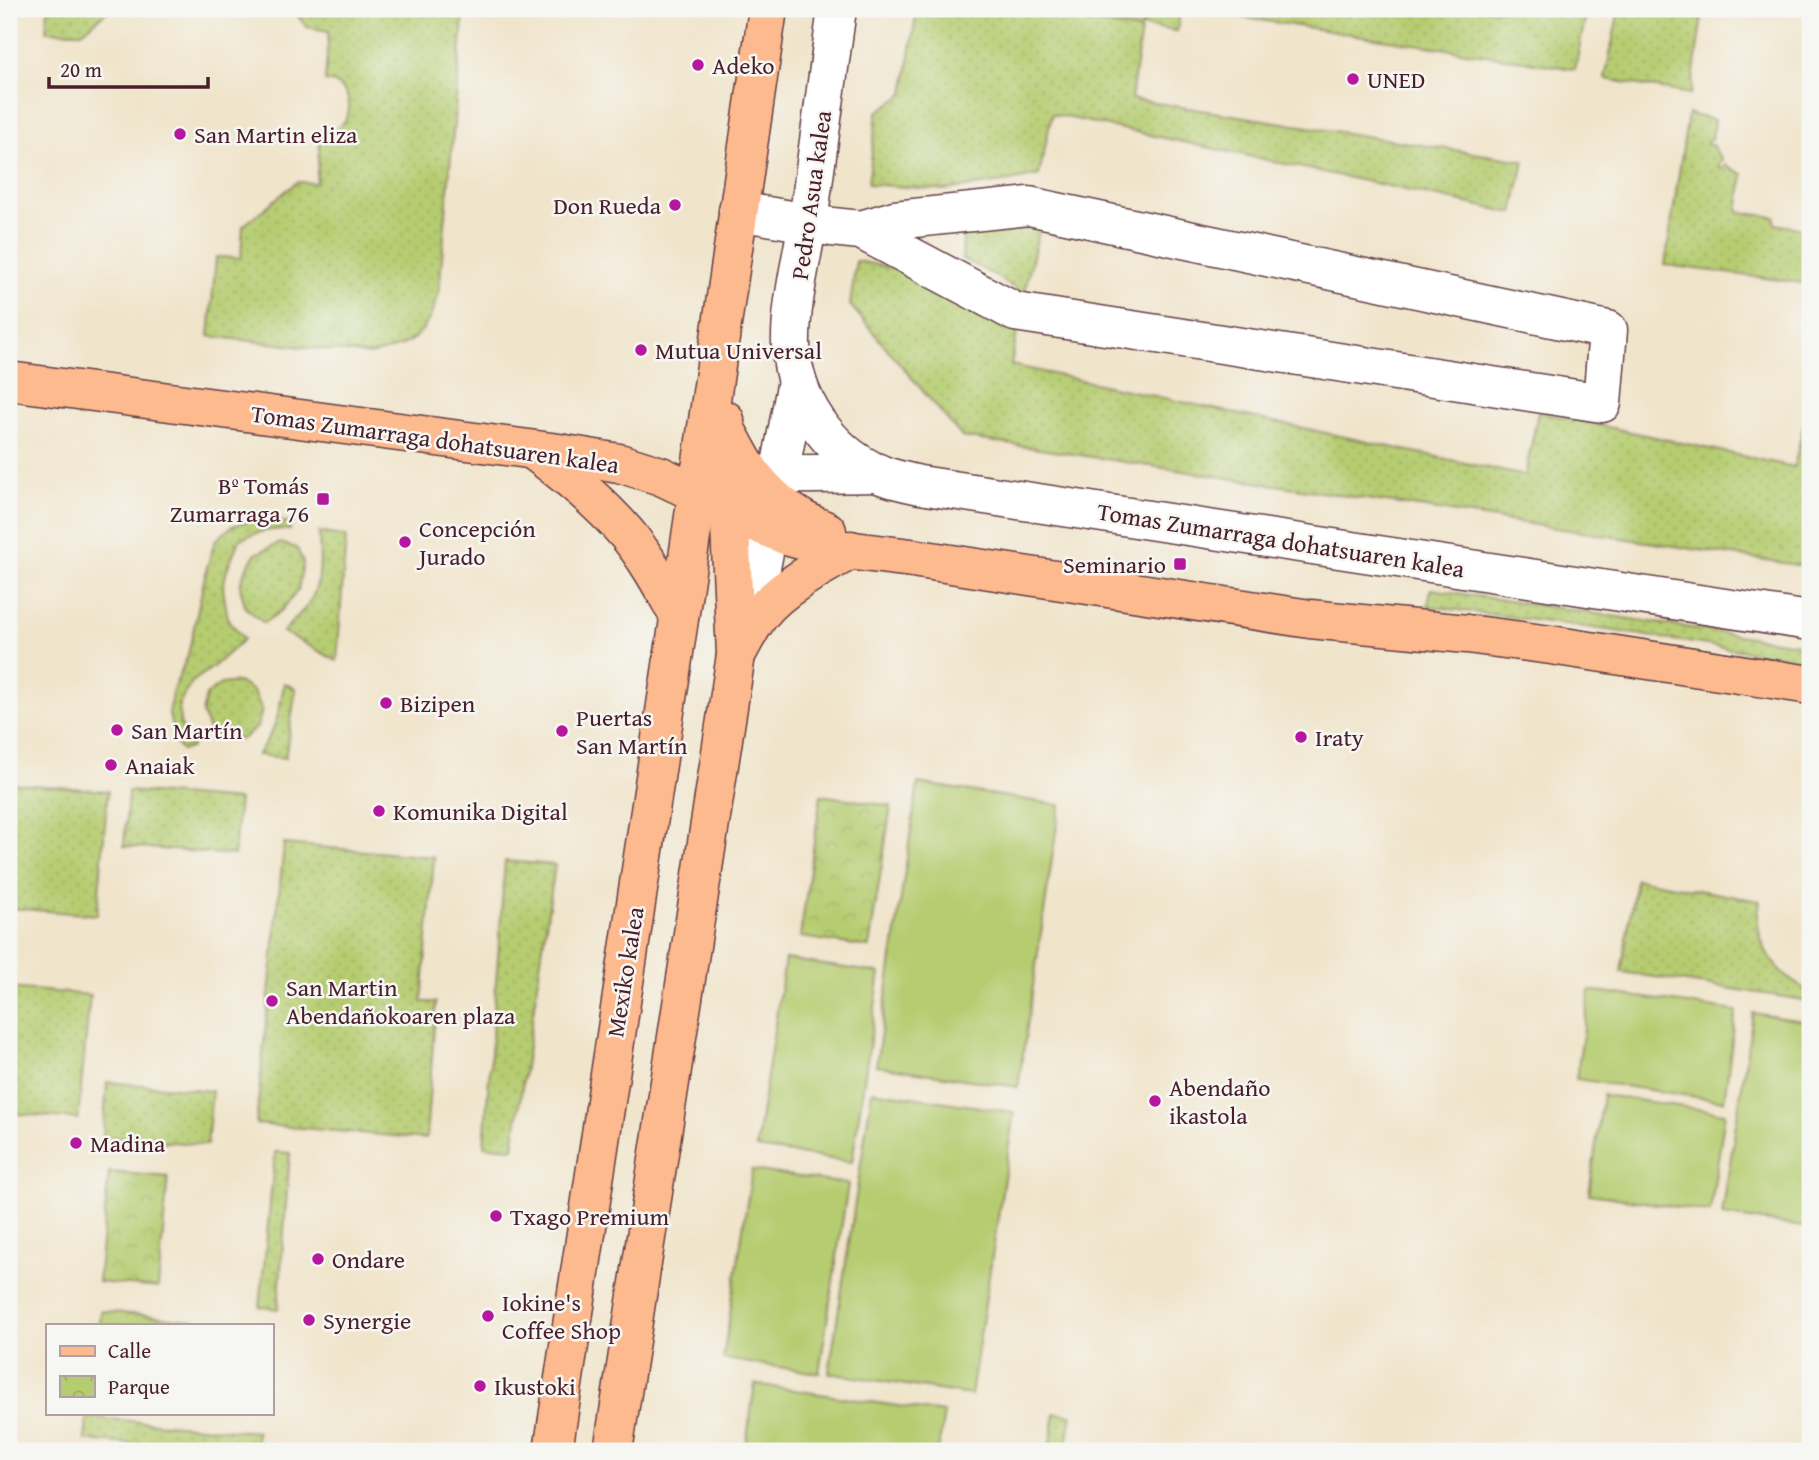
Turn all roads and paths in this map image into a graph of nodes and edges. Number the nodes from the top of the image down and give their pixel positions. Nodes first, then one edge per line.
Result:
1 (768, 9) edge
2 (837, 9) edge
3 (738, 211) junction
4 (808, 223) junction
5 (861, 230) junction
6 (722, 320) junction
7 (9, 381) edge
8 (797, 381) junction
9 (534, 451) junction
10 (878, 473) junction
11 (741, 491) junction
12 (869, 553) junction
13 (679, 616) junction
14 (1810, 621) edge
15 (743, 643) junction
16 (1810, 685) edge
17 (553, 1451) edge
18 (613, 1451) edge

1 - 3 main road
2 - 4 lane, Pedro Asua kalea
3 - 4 lane
3 - 6 main road
4 - 5 lane
4 - 8 lane, Pedro Asua kalea
5 - 5 lane
6 - 11 main road
6 - 11 main road
7 - 9 main road, Tomas Zumarraga dohatsuaren kalea
8 - 10 lane, Tomas Zumarraga dohatsuaren kalea
8 - 11 lane
9 - 11 main road, Tomas Zumarraga dohatsuaren kalea
9 - 13 main road
10 - 11 lane
10 - 14 lane, Tomas Zumarraga dohatsuaren kalea
11 - 12 main road
11 - 13 main road, Mexiko kalea
11 - 15 main road
12 - 15 main road
12 - 16 main road
13 - 17 main road, Mexiko kalea
15 - 18 main road

